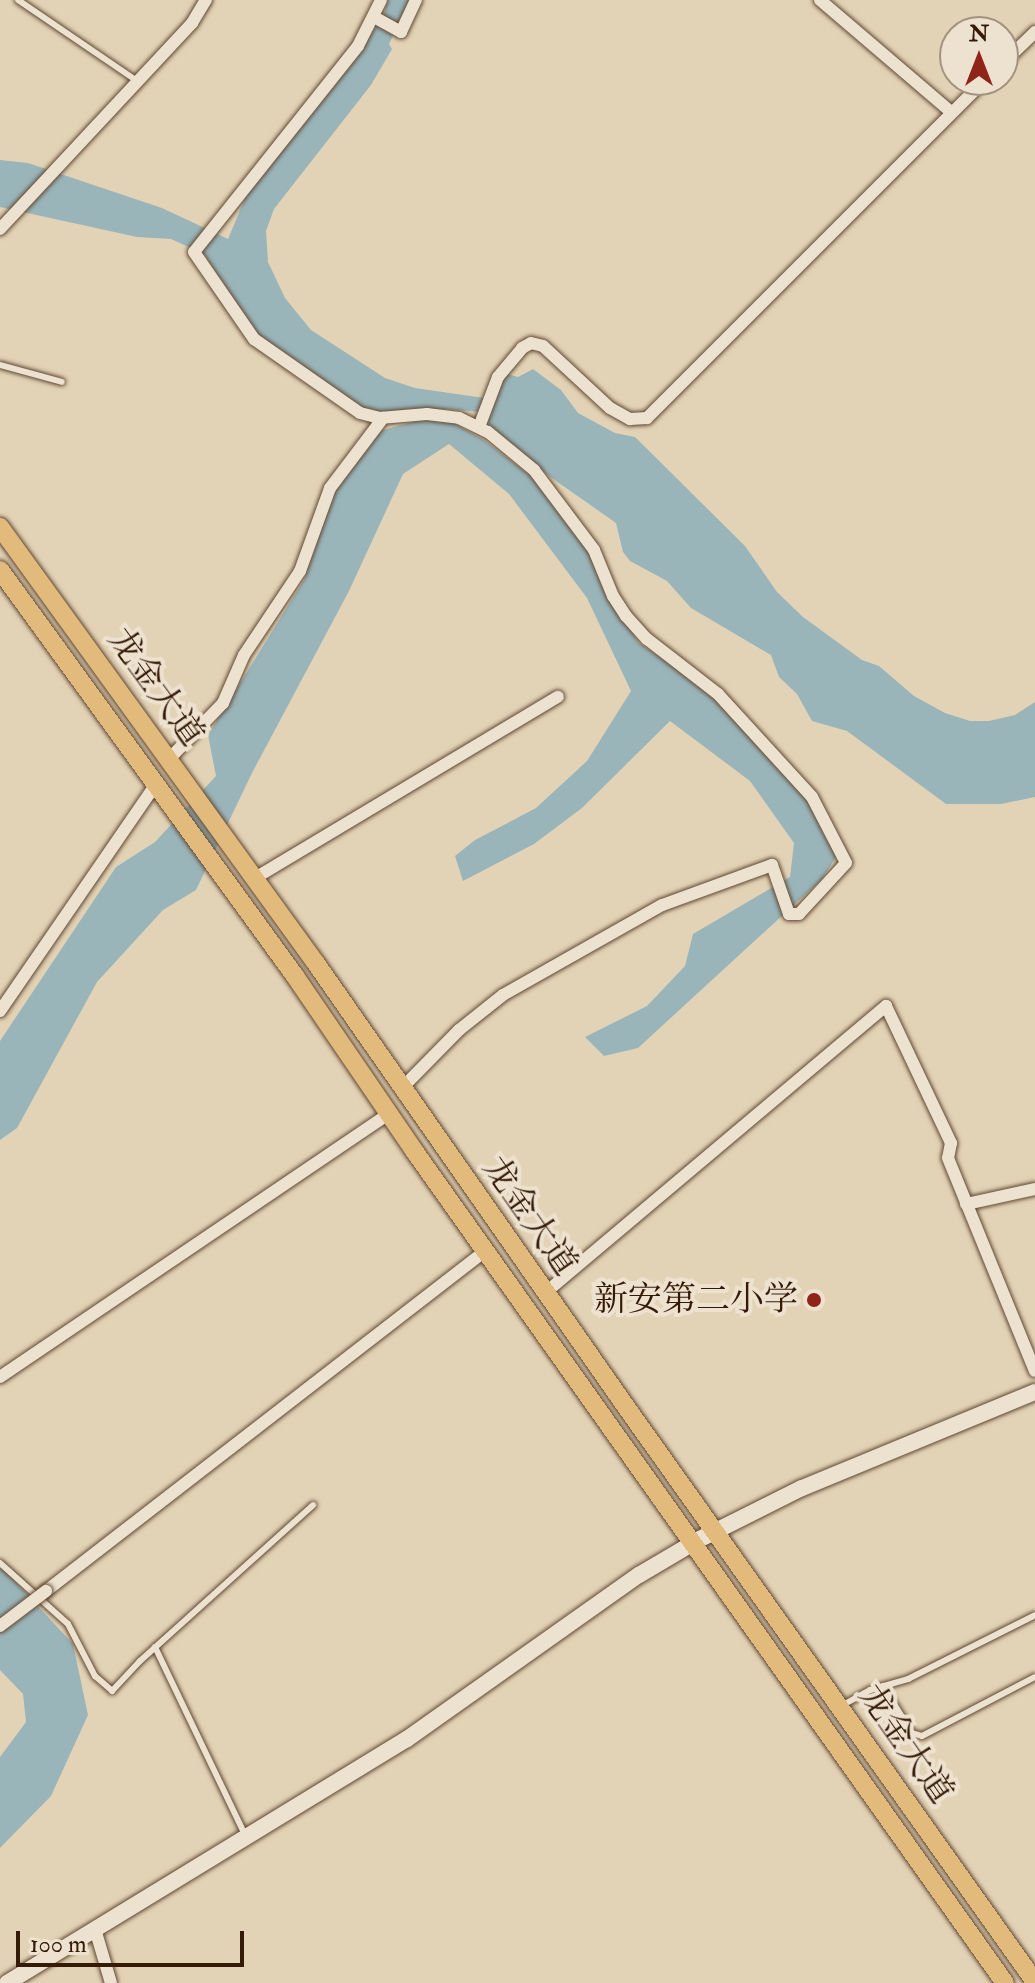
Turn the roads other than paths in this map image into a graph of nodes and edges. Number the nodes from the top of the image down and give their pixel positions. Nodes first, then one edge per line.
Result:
1 (18, 0) edge
2 (206, 0) edge
3 (381, 0) edge
4 (416, 0) edge
5 (820, 0) edge
6 (374, 17) junction
7 (1035, 32) edge
8 (1019, 48) edge
9 (138, 81) junction
10 (968, 96) edge
11 (951, 112) junction
12 (2, 227) edge
13 (0, 365) edge
14 (62, 382) dead end
15 (383, 418) junction
16 (479, 427) junction
17 (0, 527) edge
18 (0, 570) edge
19 (558, 697) dead end
20 (169, 759) junction
21 (156, 784) junction
22 (255, 878) junction
23 (0, 1011) edge
24 (402, 1088) junction
25 (389, 1114) junction
26 (1035, 1189) edge
27 (966, 1204) junction
28 (485, 1251) junction
29 (545, 1293) junction
30 (1035, 1371) edge
31 (0, 1377) edge
32 (1035, 1392) edge
33 (313, 1505) dead end
34 (715, 1531) junction
35 (693, 1543) junction
36 (0, 1563) edge
37 (1035, 1615) edge
38 (0, 1626) edge
39 (155, 1647) junction
40 (1035, 1677) edge
41 (883, 1686) junction
42 (840, 1706) junction
43 (247, 1838) junction
44 (95, 1929) junction
45 (1035, 1982) edge
46 (7, 1983) edge
47 (111, 1983) edge
48 (1005, 1983) edge

1 - 9 lane
2 - 9 street
3 - 6 street
4 - 6 street
5 - 11 street
6 - 15 street
7 - 8 street
9 - 12 street
10 - 11 street
11 - 16 street
13 - 14 lane
15 - 16 street
15 - 20 street
16 - 24 street
17 - 20 main road, 龙金大道
18 - 21 main road, 龙金大道
19 - 22 street
20 - 22 main road, 龙金大道
21 - 23 street
21 - 25 main road, 龙金大道
22 - 24 main road, 龙金大道
24 - 29 main road, 龙金大道
25 - 28 main road, 龙金大道
25 - 31 street
26 - 27 street
27 - 29 street
27 - 30 street
28 - 35 main road, 龙金大道
28 - 38 street, bridge
29 - 34 main road, 龙金大道
32 - 34 street
33 - 39 lane
34 - 35 street
34 - 42 main road, 龙金大道
35 - 43 street
35 - 48 main road, 龙金大道
36 - 39 lane
37 - 41 lane
39 - 43 lane
40 - 41 lane
41 - 42 lane
42 - 45 main road, 龙金大道
43 - 44 street
44 - 46 street
44 - 47 street

